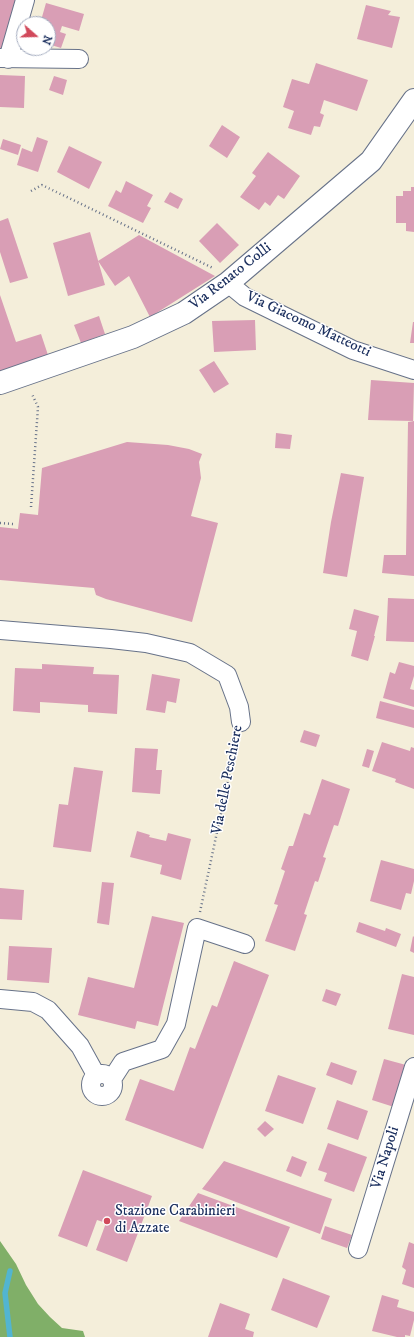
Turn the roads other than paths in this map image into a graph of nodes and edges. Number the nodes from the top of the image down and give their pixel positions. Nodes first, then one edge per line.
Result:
1 (25, 0) edge
2 (4, 58) edge
3 (79, 59) dead end
4 (414, 100) edge
5 (231, 280) junction
6 (414, 370) edge
7 (0, 383) edge
8 (0, 630) edge
9 (241, 722) road end
10 (245, 944) dead end
11 (0, 999) edge
12 (414, 1067) edge
13 (358, 1249) dead end

1 - 2 street
2 - 3 street
4 - 5 street, Via Renato Colli
5 - 6 street, Via Giacomo Matteotti
5 - 7 street, Via Renato Colli
8 - 9 street, Via delle Peschiere
10 - 11 street
12 - 13 street, Via Napoli

